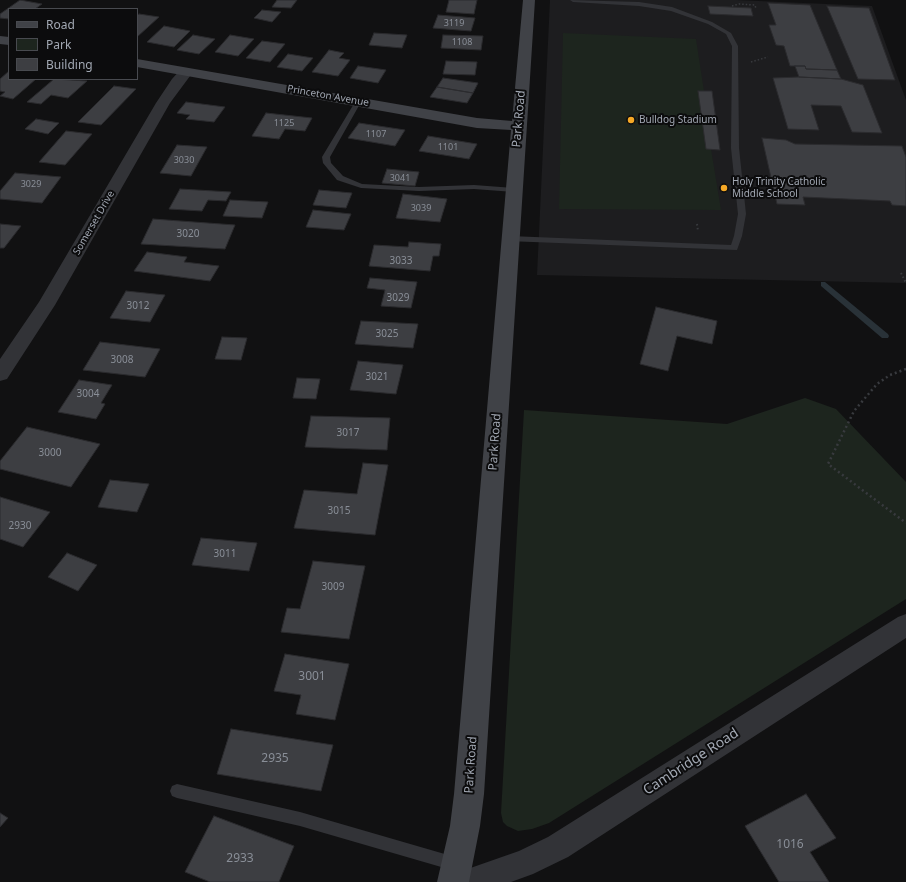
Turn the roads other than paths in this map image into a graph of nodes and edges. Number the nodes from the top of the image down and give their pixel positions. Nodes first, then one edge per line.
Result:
1 (529, 0) edge
2 (574, 0) edge
3 (138, 63) edge
4 (186, 72) junction
5 (358, 102) junction
6 (519, 126) junction
7 (514, 190) junction
8 (510, 239) junction
9 (0, 374) edge
10 (906, 625) edge
11 (177, 791) dead end
12 (460, 876) edge

1 - 6 main road, Park Road
2 - 8 lane
3 - 4 main road, Princeton Avenue
4 - 5 main road, Princeton Avenue
4 - 9 street, Somerset Drive
5 - 6 main road, Princeton Avenue
5 - 7 lane
6 - 7 main road, Park Road
7 - 8 main road, Park Road
8 - 12 main road, Park Road
10 - 12 street, Cambridge Road
11 - 12 lane

